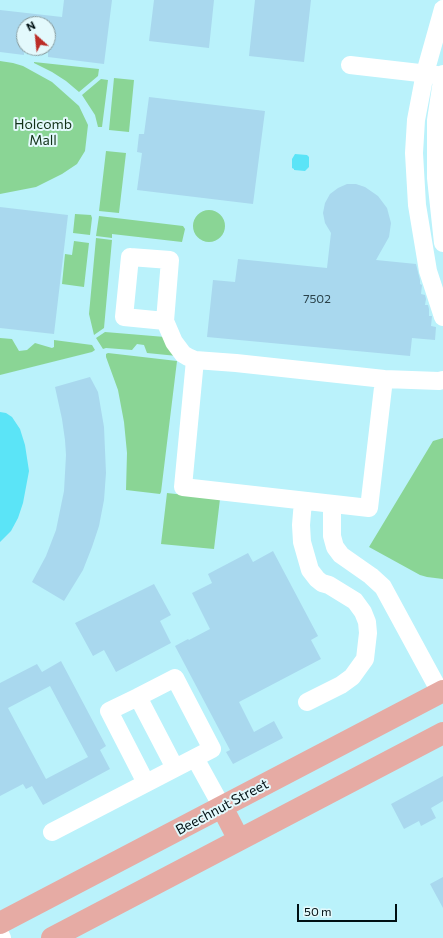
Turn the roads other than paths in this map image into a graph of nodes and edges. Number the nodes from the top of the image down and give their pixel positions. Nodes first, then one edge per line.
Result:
1 (443, 9) edge
2 (350, 65) dead end
3 (425, 73) junction
4 (443, 75) edge
5 (443, 242) edge
6 (443, 317) edge
7 (165, 321) dead end
8 (195, 360) junction
9 (384, 379) junction
10 (443, 380) edge
11 (303, 500) junction
12 (332, 504) junction
13 (395, 608) junction
14 (367, 622) junction
15 (442, 694) edge
16 (138, 697) junction
17 (307, 702) dead end
18 (443, 733) edge
19 (195, 758) junction
20 (175, 768) junction
21 (146, 784) junction
22 (222, 807) junction
23 (52, 832) dead end
24 (239, 840) junction
25 (0, 922) edge
26 (0, 934) edge
27 (2, 938) edge
28 (52, 938) edge

1 - 3 street
2 - 3 street
3 - 4 street
3 - 6 street
4 - 5 street
7 - 8 street
8 - 9 street
8 - 11 street
9 - 10 street
9 - 12 street
11 - 12 street
11 - 14 street
12 - 13 street
13 - 14 street
13 - 15 street
14 - 17 street
15 - 22 main road, Beechnut Street
16 - 19 street
16 - 20 street
16 - 21 street
18 - 24 main road
19 - 20 street
19 - 22 street
20 - 21 street
21 - 23 street
22 - 24 main road
22 - 25 main road, Beechnut Street
24 - 28 main road
26 - 27 street

